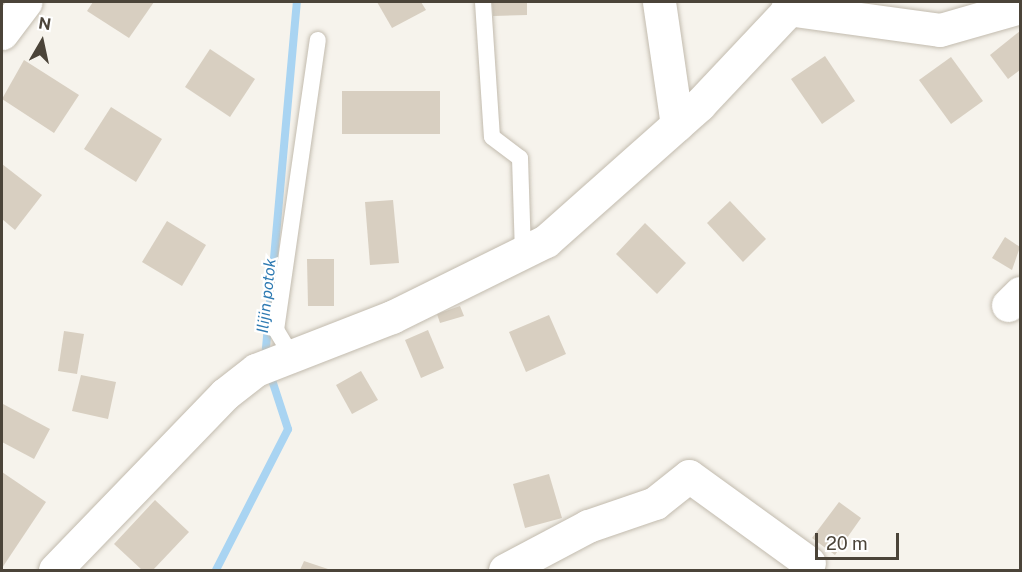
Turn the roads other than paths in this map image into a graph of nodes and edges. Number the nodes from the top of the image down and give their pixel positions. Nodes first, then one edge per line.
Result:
1 (25, 2) edge
2 (483, 2) edge
3 (659, 2) edge
4 (792, 5) edge
5 (1020, 7) edge
6 (2, 33) edge
7 (318, 40) dead end
8 (677, 125) junction
9 (523, 252) junction
10 (289, 354) junction
11 (809, 562) dead end
12 (55, 570) edge
13 (505, 570) edge

1 - 6 street
2 - 9 lane
3 - 8 street
4 - 5 street
4 - 8 street
7 - 10 lane
8 - 9 street
9 - 10 street
10 - 12 street
11 - 13 street

